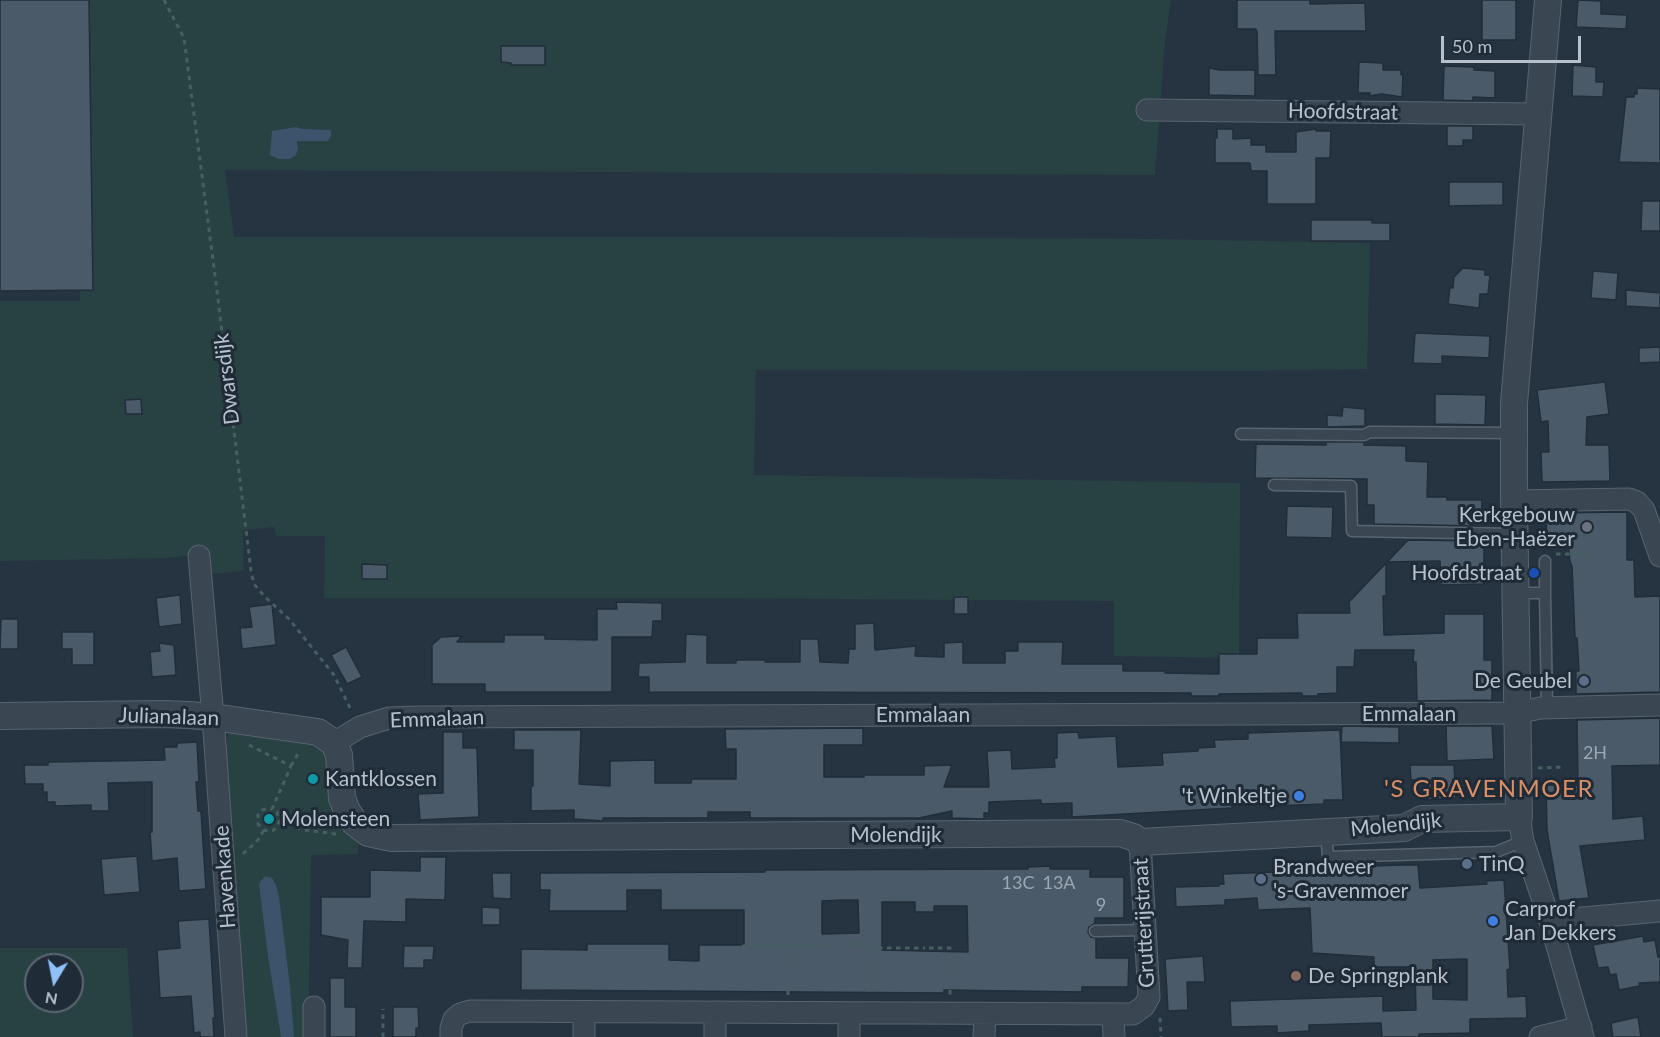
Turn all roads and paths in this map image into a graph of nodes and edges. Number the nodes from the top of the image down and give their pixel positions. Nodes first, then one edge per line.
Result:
1 (164, 0) edge
2 (1548, 0) edge
3 (1147, 110) dead end
4 (1538, 114) junction
5 (1514, 433) junction
6 (1241, 434) dead end
7 (1274, 485) dead end
8 (1514, 501) junction
9 (1515, 534) junction
10 (199, 556) dead end
11 (1660, 556) edge
12 (1545, 561) dead end
13 (1516, 593) junction
14 (1545, 593) junction
15 (1660, 705) edge
16 (1547, 708) junction
17 (1517, 713) junction
18 (0, 716) edge
19 (213, 717) junction
20 (360, 727) junction
21 (243, 742) dead end
22 (334, 743) junction
23 (272, 810) junction
24 (279, 822) junction
25 (362, 828) junction
26 (1521, 829) junction
27 (264, 830) junction
28 (1326, 831) junction
29 (1140, 842) junction
30 (224, 865) junction
31 (1660, 911) edge
32 (1550, 921) junction
33 (1145, 930) junction
34 (1095, 931) dead end
35 (849, 944) dead end
36 (742, 946) dead end
37 (788, 946) junction
38 (826, 946) dead end
39 (869, 948) junction
40 (314, 1007) dead end
41 (383, 1009) dead end
42 (584, 1012) junction
43 (715, 1012) junction
44 (788, 1012) junction
45 (859, 1013) junction
46 (950, 1013) junction
47 (985, 1014) junction
48 (1113, 1014) junction
49 (1582, 1032) edge
50 (236, 1037) edge
51 (314, 1037) edge
52 (383, 1037) edge
53 (451, 1037) edge
54 (584, 1037) edge
55 (715, 1037) edge
56 (849, 1037) edge
57 (984, 1037) edge
58 (1114, 1037) edge
59 (1540, 1037) edge

1 - 20 path, Dwarsdijk
2 - 4 street
3 - 4 street, Hoofdstraat
4 - 5 street
5 - 6 lane
5 - 8 street
7 - 9 lane
8 - 9 street
8 - 11 street
9 - 13 street
10 - 19 street
12 - 14 lane
13 - 14 lane
13 - 17 street
14 - 16 lane
15 - 16 street, Emmalaan
16 - 17 street, Emmalaan
17 - 20 street, Emmalaan
17 - 26 street
18 - 19 street, Julianalaan
19 - 22 street, Julianalaan
19 - 30 street, Havenkade
20 - 22 street, Emmalaan
21 - 23 path
22 - 25 street
23 - 24 path
23 - 27 path
24 - 25 path
24 - 27 path
25 - 29 street, Molendijk
26 - 28 street, Molendijk
26 - 28 lane
26 - 32 street
27 - 30 path
28 - 29 street, Molendijk
29 - 33 street, Grutterijstraat
30 - 50 street, Havenkade
31 - 32 street
32 - 49 street
33 - 34 lane
33 - 48 street, Grutterijstraat
35 - 39 path
36 - 37 path
37 - 38 path
37 - 44 path
39 - 45 path
39 - 46 path
40 - 51 street
41 - 52 path
42 - 43 street, Grutterijstraat
42 - 53 street, Grutterijstraat
42 - 54 street
43 - 44 street, Grutterijstraat
43 - 55 street
44 - 45 street, Grutterijstraat
45 - 46 street, Grutterijstraat
45 - 56 street
46 - 47 street, Grutterijstraat
47 - 48 street, Grutterijstraat
47 - 57 street
48 - 58 street
49 - 59 street

